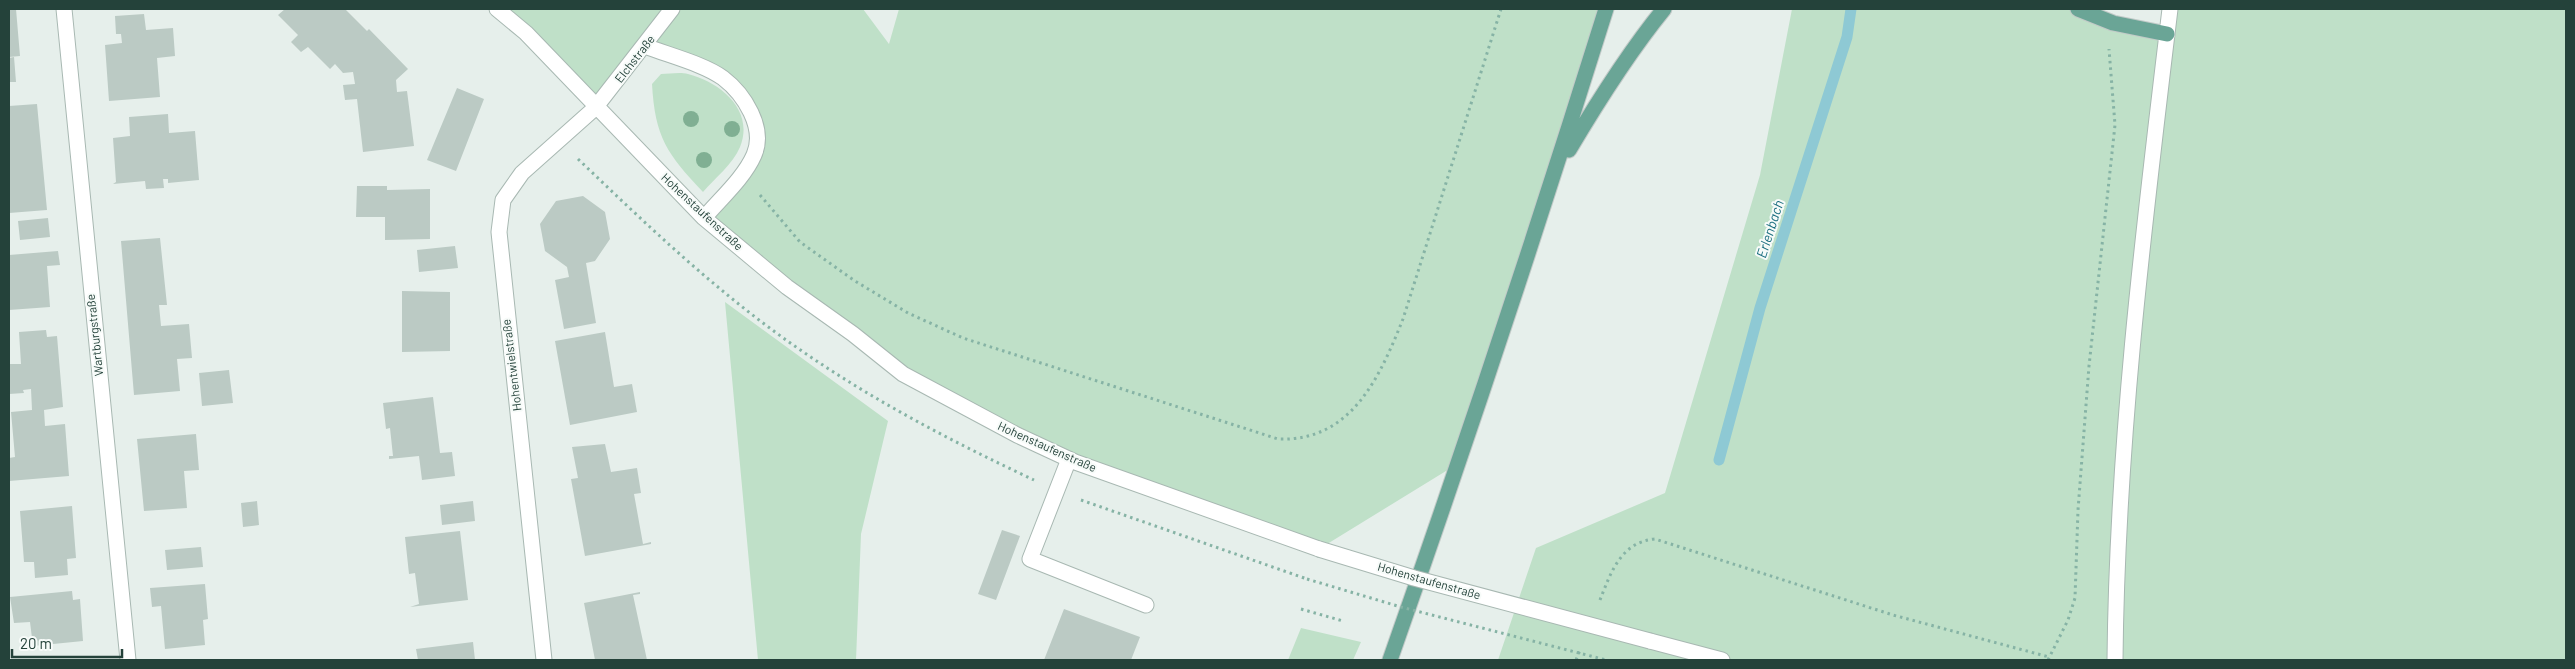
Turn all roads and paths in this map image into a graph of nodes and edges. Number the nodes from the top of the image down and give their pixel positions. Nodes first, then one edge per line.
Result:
1 (64, 9) edge
2 (497, 9) edge
3 (672, 9) edge
4 (1500, 9) edge
5 (1606, 9) edge
6 (1664, 9) edge
7 (2078, 9) edge
8 (2170, 9) edge
9 (2113, 23) junction
10 (2167, 34) junction
11 (645, 46) junction
12 (595, 108) junction
13 (740, 175) junction
14 (1554, 175) junction
15 (704, 218) junction
16 (1069, 459) junction
17 (1614, 566) dead end
18 (1307, 579) dead end
19 (1146, 605) dead end
20 (1301, 610) dead end
21 (1343, 621) dead end
22 (2048, 658) edge
23 (128, 660) edge
24 (544, 660) edge
25 (1390, 660) edge
26 (1606, 660) edge
27 (1722, 660) edge
28 (2115, 660) edge

1 - 23 street, Wartburgstraße
2 - 12 street, Hohenstaufenstraße
3 - 11 street, Elchstraße
4 - 13 path
5 - 14 main road
6 - 14 main road
7 - 9 main road
8 - 10 street
9 - 10 main road
9 - 22 path
10 - 28 street
11 - 12 street, Elchstraße
11 - 13 street
12 - 15 street, Hohenstaufenstraße
12 - 24 street, Hohentwielstraße
13 - 15 street
14 - 25 main road
15 - 16 street, Hohenstaufenstraße
16 - 19 street
16 - 27 street, Hohenstaufenstraße, bridge
17 - 22 path
18 - 26 path, bridge
20 - 21 path

